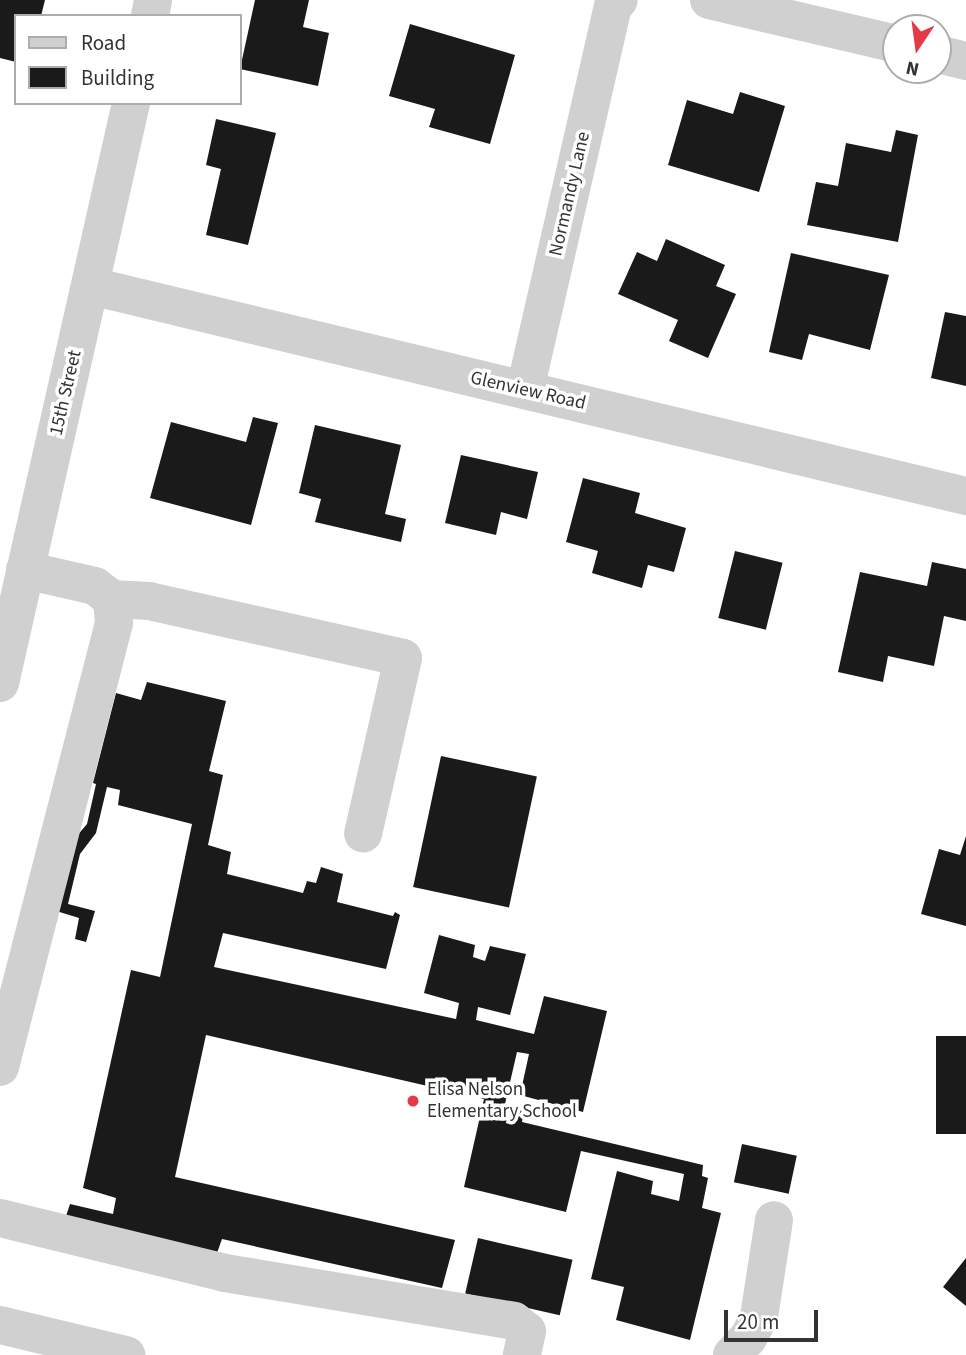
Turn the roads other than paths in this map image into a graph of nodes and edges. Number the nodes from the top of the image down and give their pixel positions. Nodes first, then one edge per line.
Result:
1 (619, 0) edge
2 (709, 0) edge
3 (882, 41) edge
4 (131, 105) edge
5 (91, 286) junction
6 (525, 390) junction
7 (966, 496) edge
8 (25, 570) junction
9 (113, 611) junction
10 (0, 683) edge
11 (363, 834) dead end
12 (0, 1066) edge
13 (0, 1218) edge
14 (774, 1220) dead end
15 (0, 1325) edge
16 (127, 1355) edge
17 (522, 1355) edge
18 (732, 1355) edge

1 - 6 street, Normandy Lane
2 - 3 street
4 - 5 street, 15th Street
5 - 6 street, Glenview Road
5 - 8 street, 15th Street
6 - 7 street, Glenview Road
8 - 9 street
8 - 10 street, 15th Street
9 - 11 street
9 - 12 street
13 - 17 street
14 - 18 street
15 - 16 street

